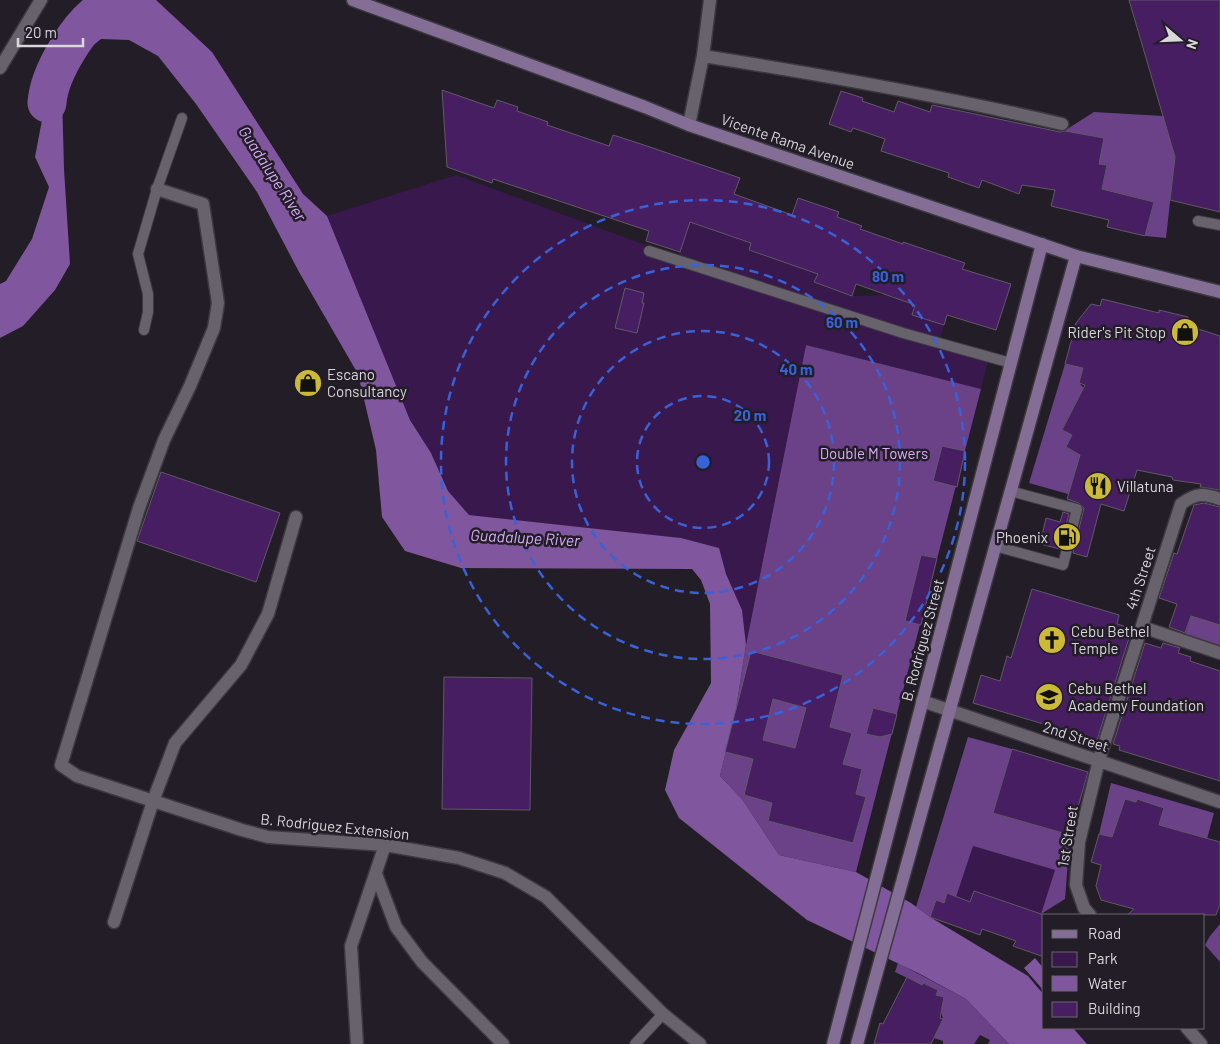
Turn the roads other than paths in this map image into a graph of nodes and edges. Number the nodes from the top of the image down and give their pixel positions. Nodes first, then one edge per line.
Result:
1 (41, 0) edge
2 (353, 0) edge
3 (710, 0) edge
4 (703, 56) junction
5 (0, 68) edge
6 (182, 118) dead end
7 (1062, 124) dead end
8 (690, 125) junction
9 (158, 189) junction
10 (1198, 220) dead end
11 (1220, 225) edge
12 (1042, 244) junction
13 (649, 251) dead end
14 (1076, 256) junction
15 (1220, 292) edge
16 (144, 330) dead end
17 (1011, 363) junction
18 (1010, 491) junction
19 (1220, 499) edge
20 (296, 518) dead end
21 (995, 546) junction
22 (1142, 627) junction
23 (1220, 653) edge
24 (922, 701) junction
25 (949, 710) junction
26 (1099, 760) junction
27 (152, 801) junction
28 (1220, 802) edge
29 (386, 845) junction
30 (376, 874) junction
31 (1089, 914) edge
32 (114, 922) dead end
33 (662, 1014) junction
34 (1188, 1029) edge
35 (358, 1044) edge
36 (503, 1044) edge
37 (635, 1044) edge
38 (700, 1044) edge
39 (833, 1044) edge
40 (857, 1044) edge
41 (1201, 1044) edge

1 - 5 street
2 - 8 main road, Vicente Rama Avenue
3 - 4 street
4 - 7 street
4 - 8 street
6 - 9 lane
8 - 12 main road, Vicente Rama Avenue
9 - 16 lane
9 - 27 street, B. Rodriguez Extension
10 - 11 lane
12 - 14 main road, Vicente Rama Avenue
12 - 17 main road, B. Rodriguez Street
13 - 17 lane
14 - 15 main road, Vicente Rama Avenue
14 - 18 main road
17 - 24 main road, B. Rodriguez Street
18 - 21 main road
18 - 21 lane
19 - 22 street, 4th Street
20 - 27 street
21 - 25 main road
22 - 23 street
22 - 26 street, 4th Street
24 - 25 street, 2nd Street
24 - 39 main road, B. Rodriguez Street
25 - 26 street, 2nd Street
25 - 40 main road
26 - 28 street, 2nd Street
26 - 31 street, 1st Street
27 - 29 street, B. Rodriguez Extension
27 - 32 street
29 - 30 street
29 - 33 street, B. Rodriguez Extension
30 - 35 street
30 - 36 street
33 - 37 lane
33 - 38 street, B. Rodriguez Extension
34 - 41 street

